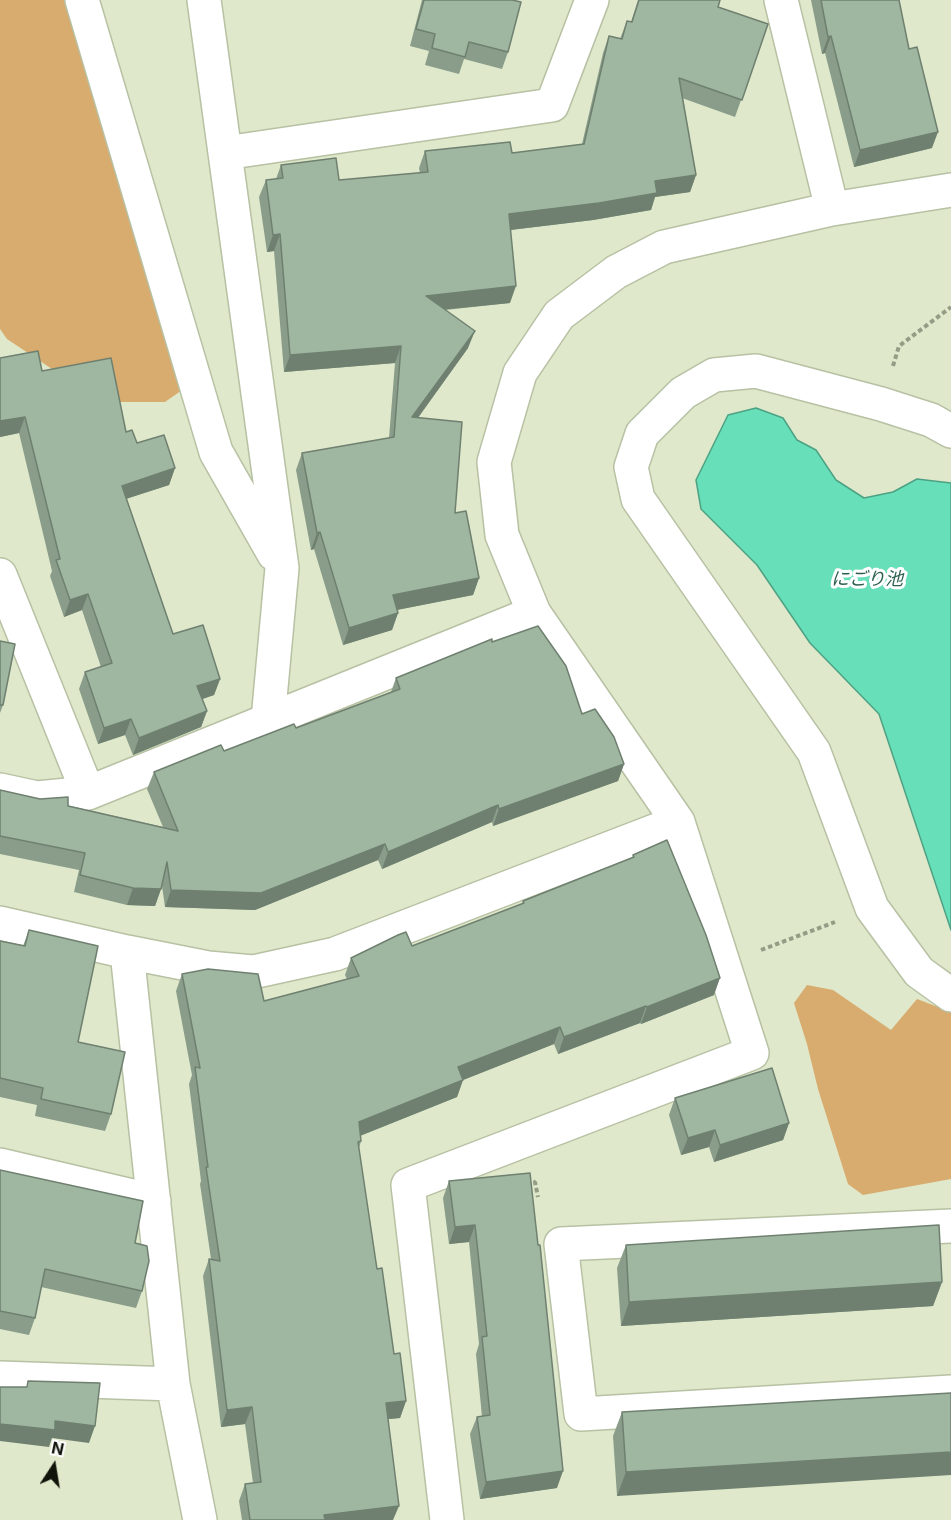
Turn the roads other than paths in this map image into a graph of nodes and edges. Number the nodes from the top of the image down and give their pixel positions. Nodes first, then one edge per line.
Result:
1 (82, 0) edge
2 (204, 0) edge
3 (592, 0) edge
4 (781, 0) edge
5 (225, 153) junction
6 (951, 190) edge
7 (832, 209) junction
8 (951, 431) edge
9 (282, 568) junction
10 (0, 575) edge
11 (534, 613) junction
12 (268, 720) junction
13 (0, 790) edge
14 (88, 793) junction
15 (678, 822) junction
16 (0, 924) edge
17 (127, 952) junction
18 (951, 995) edge
19 (0, 1165) edge
20 (154, 1200) junction
21 (951, 1226) edge
22 (0, 1378) edge
23 (173, 1384) junction
24 (951, 1392) edge
25 (200, 1520) edge
26 (447, 1520) edge

1 - 9 street
2 - 5 street
3 - 5 street
4 - 7 street
5 - 9 street
6 - 7 street
7 - 11 street
8 - 18 street
9 - 12 street
10 - 14 street
11 - 12 street
11 - 15 street
12 - 14 street
13 - 14 street
15 - 17 street
15 - 26 street
16 - 17 street
17 - 20 street
19 - 20 street
20 - 23 street
21 - 24 street
22 - 23 street
23 - 25 street

